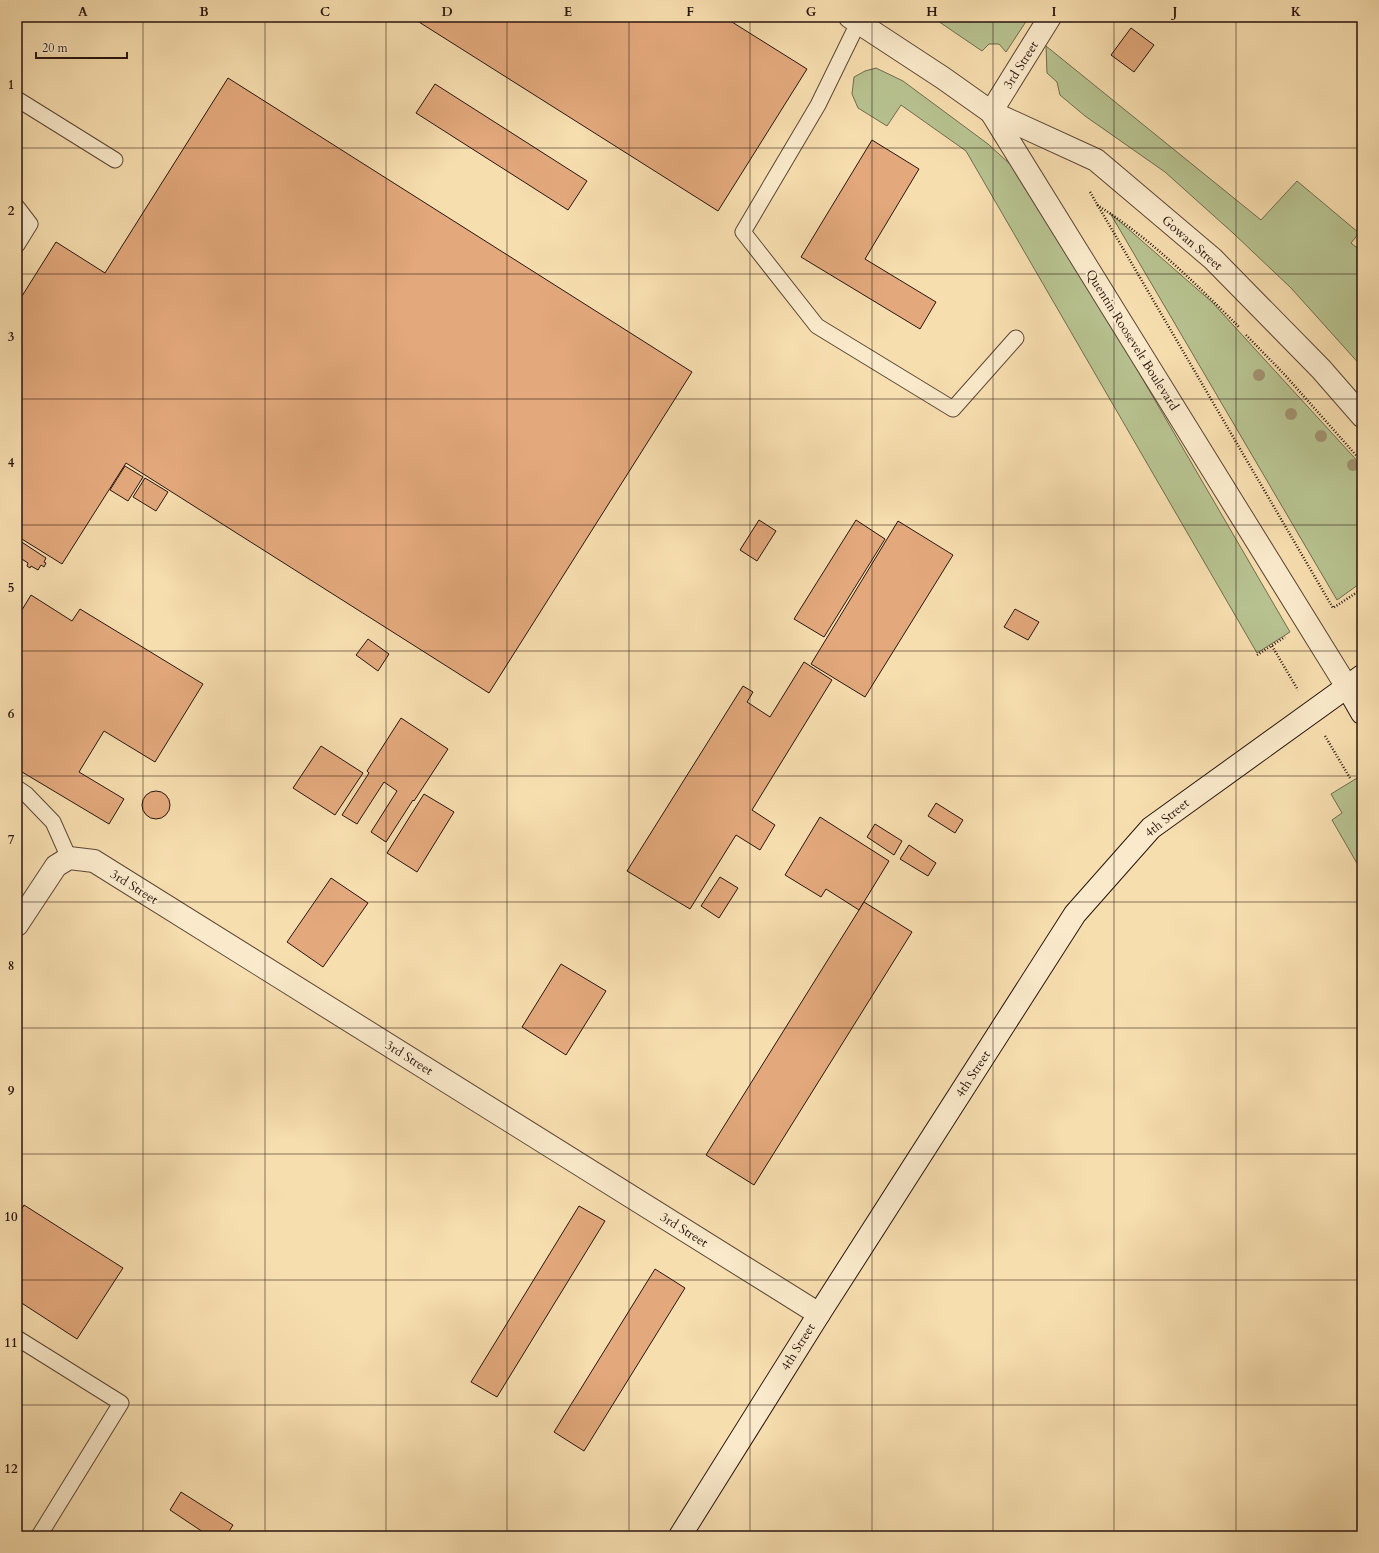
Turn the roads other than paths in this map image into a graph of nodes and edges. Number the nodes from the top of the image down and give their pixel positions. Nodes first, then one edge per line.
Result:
1 (1050, 17) edge
2 (856, 19) edge
3 (17, 98) edge
4 (991, 112) junction
5 (115, 160) dead end
6 (17, 207) edge
7 (17, 245) edge
8 (1016, 338) dead end
9 (1362, 416) edge
10 (1354, 681) edge
11 (1362, 713) edge
12 (17, 788) edge
13 (69, 858) junction
14 (17, 925) edge
15 (819, 1314) junction
16 (17, 1338) edge
17 (39, 1536) edge
18 (680, 1536) edge

1 - 4 street, 3rd Street
2 - 4 street, Quentin Roosevelt Boulevard
2 - 8 lane
3 - 5 lane
4 - 9 street, Gowan Street
4 - 10 street, Quentin Roosevelt Boulevard
6 - 7 lane
10 - 11 street, Quentin Roosevelt Boulevard
10 - 15 street, 4th Street
12 - 13 lane
13 - 14 street
13 - 15 street, 3rd Street
15 - 18 street, 4th Street
16 - 17 lane

